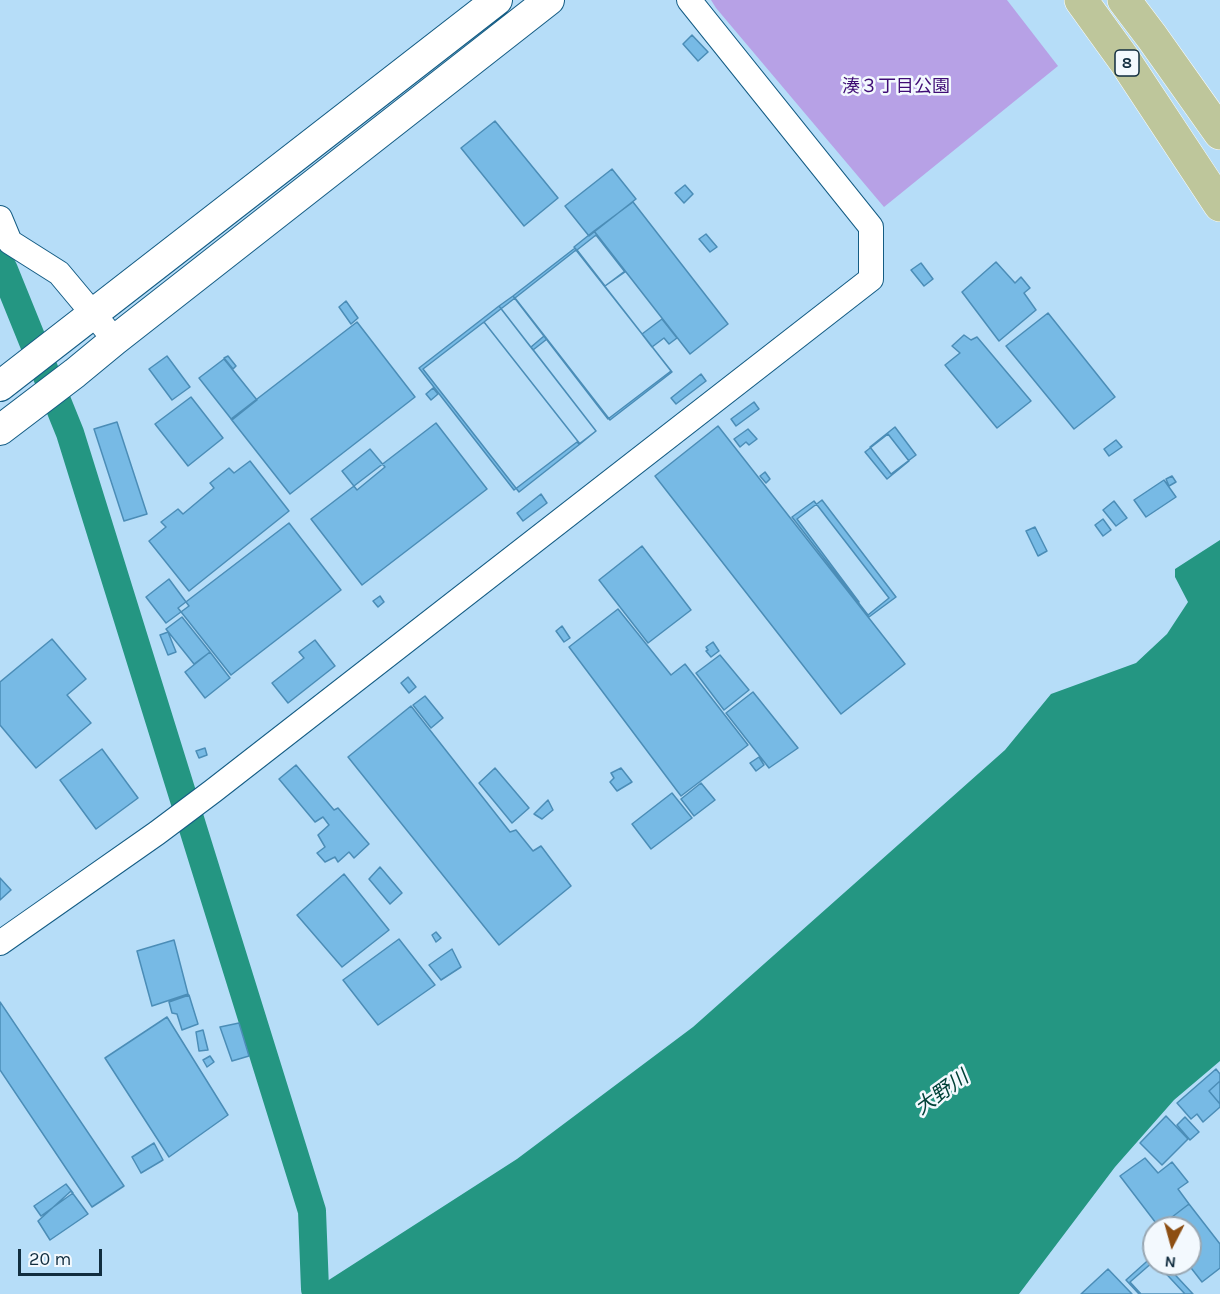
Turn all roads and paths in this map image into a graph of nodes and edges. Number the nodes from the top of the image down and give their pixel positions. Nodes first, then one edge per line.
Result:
1 (497, 0) edge
2 (549, 0) edge
3 (689, 0) edge
4 (1081, 0) edge
5 (1124, 0) edge
6 (1220, 133) edge
7 (1220, 205) edge
8 (0, 218) edge
9 (93, 314) junction
10 (115, 340) junction
11 (8, 379) edge
12 (0, 430) edge
13 (0, 943) edge

1 - 9 street
2 - 10 street
3 - 13 street
4 - 7 main road, 8
5 - 6 main road, 8
8 - 9 street
9 - 10 street
9 - 11 street
10 - 12 street

